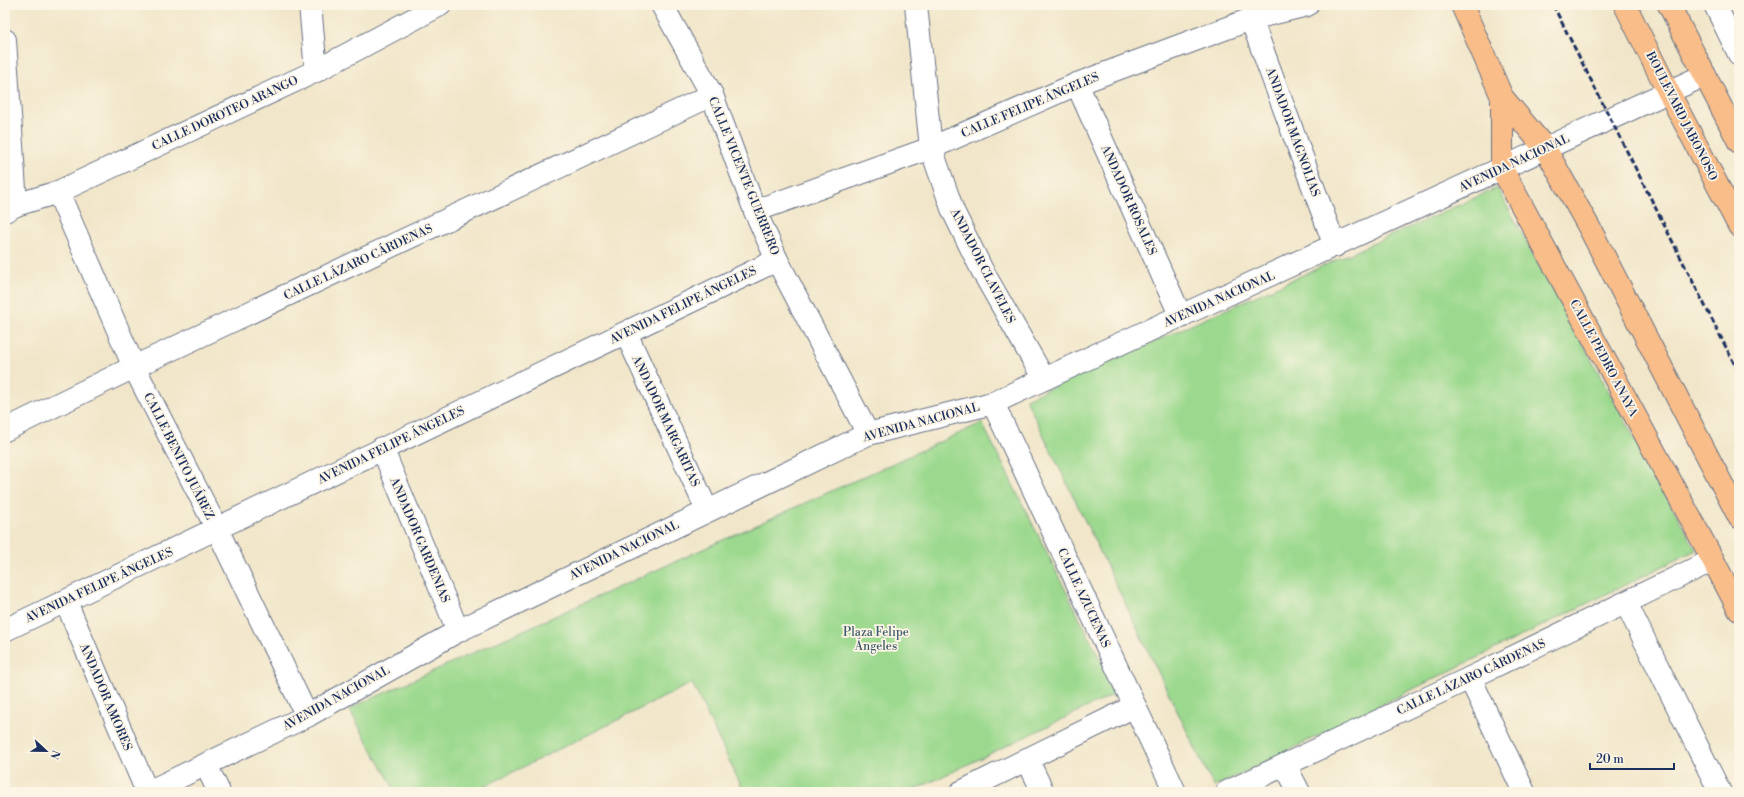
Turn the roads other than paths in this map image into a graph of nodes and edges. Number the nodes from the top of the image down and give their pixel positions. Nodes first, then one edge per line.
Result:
1 (310, 5) edge
2 (440, 5) edge
3 (662, 5) edge
4 (916, 5) edge
5 (1307, 5) edge
6 (1462, 5) edge
7 (1625, 5) edge
8 (1669, 5) edge
9 (1714, 5) edge
10 (1251, 19) junction
11 (5, 40) edge
12 (1739, 54) edge
13 (316, 71) junction
14 (1705, 75) junction
15 (1077, 84) junction
16 (1668, 91) junction
17 (712, 94) junction
18 (1502, 98) junction
19 (1739, 142) edge
20 (931, 148) junction
21 (1545, 148) junction
22 (1502, 169) junction
23 (58, 192) junction
24 (11, 208) edge
25 (755, 211) junction
26 (1739, 226) edge
27 (1335, 246) junction
28 (777, 260) junction
29 (1181, 317) junction
30 (626, 333) junction
31 (134, 367) junction
32 (1044, 380) junction
33 (993, 404) junction
34 (5, 430) edge
35 (868, 434) junction
36 (382, 448) junction
37 (707, 510) junction
38 (1739, 517) edge
39 (217, 529) junction
40 (1713, 560) junction
41 (66, 602) junction
42 (1626, 603) junction
43 (1739, 610) edge
44 (5, 630) edge
45 (458, 631) junction
46 (1470, 678) junction
47 (1135, 706) junction
48 (307, 716) junction
49 (1027, 759) junction
50 (206, 765) junction
51 (1285, 765) junction
52 (147, 792) edge
53 (219, 792) edge
54 (961, 792) edge
55 (1043, 792) edge
56 (1175, 792) edge
57 (1227, 792) edge
58 (1299, 792) edge
59 (1524, 792) edge
60 (1720, 792) edge

1 - 13 street
2 - 13 street, CALLE DOROTEO ARANGO
3 - 17 street, CALLE VICENTE GUERRERO
4 - 20 street, ANDADOR CLAVELES
5 - 10 street, CALLE FELIPE ÁNGELES
6 - 18 main road, CALLE PEDRO ANAYA
7 - 16 main road, BOULEVARD JABONOSO
8 - 14 main road
9 - 12 street
10 - 15 street, CALLE FELIPE ÁNGELES
10 - 27 street, ANDADOR MAGNOLIAS
11 - 24 street
13 - 23 street, CALLE DOROTEO ARANGO
14 - 16 street, AVENIDA NACIONAL
14 - 19 main road
15 - 20 street, CALLE FELIPE ÁNGELES
15 - 29 street, ANDADOR ROSALES
16 - 21 street, AVENIDA NACIONAL
16 - 26 main road, BOULEVARD JABONOSO
17 - 25 street, CALLE VICENTE GUERRERO
17 - 31 street, CALLE LÁZARO CÁRDENAS
18 - 21 main road, CALLE PEDRO ANAYA
18 - 22 main road, CALLE PEDRO ANAYA
20 - 25 street, CALLE FELIPE ÁNGELES
20 - 32 street, ANDADOR CLAVELES
21 - 22 street, AVENIDA NACIONAL
21 - 38 main road, CALLE PEDRO ANAYA
22 - 27 street, AVENIDA NACIONAL
22 - 40 main road, CALLE PEDRO ANAYA
23 - 24 street, CALLE DOROTEO ARANGO
23 - 31 street, CALLE BENITO JUÁREZ
25 - 28 street, CALLE VICENTE GUERRERO
27 - 29 street, AVENIDA NACIONAL
28 - 30 street, AVENIDA FELIPE ÁNGELES
28 - 35 street, CALLE VICENTE GUERRERO
29 - 32 street, AVENIDA NACIONAL
30 - 36 street, AVENIDA FELIPE ÁNGELES
30 - 37 street, ANDADOR MARGARITAS
31 - 34 street, CALLE LÁZARO CÁRDENAS
31 - 39 street, CALLE BENITO JUÁREZ
32 - 33 street, AVENIDA NACIONAL
33 - 35 street, AVENIDA NACIONAL
33 - 47 street, CALLE AZUCENAS
35 - 37 street, AVENIDA NACIONAL
36 - 39 street, AVENIDA FELIPE ÁNGELES
36 - 45 street, ANDADOR GARDENIAS
37 - 45 street, AVENIDA NACIONAL
39 - 41 street, AVENIDA FELIPE ÁNGELES
39 - 48 street, CALLE BENITO JUÁREZ
40 - 42 street, CALLE LÁZARO CÁRDENAS
40 - 43 main road, CALLE PEDRO ANAYA
41 - 44 street, AVENIDA FELIPE ÁNGELES
41 - 52 street, ANDADOR AMORES
42 - 46 street, CALLE LÁZARO CÁRDENAS
42 - 60 street
45 - 48 street, AVENIDA NACIONAL
46 - 51 street, CALLE LÁZARO CÁRDENAS
46 - 59 street
47 - 49 street
47 - 56 street, CALLE AZUCENAS
48 - 50 street, AVENIDA NACIONAL
49 - 54 street
49 - 55 street
50 - 52 street, AVENIDA NACIONAL
50 - 53 street
51 - 57 street, CALLE LÁZARO CÁRDENAS
51 - 58 street

